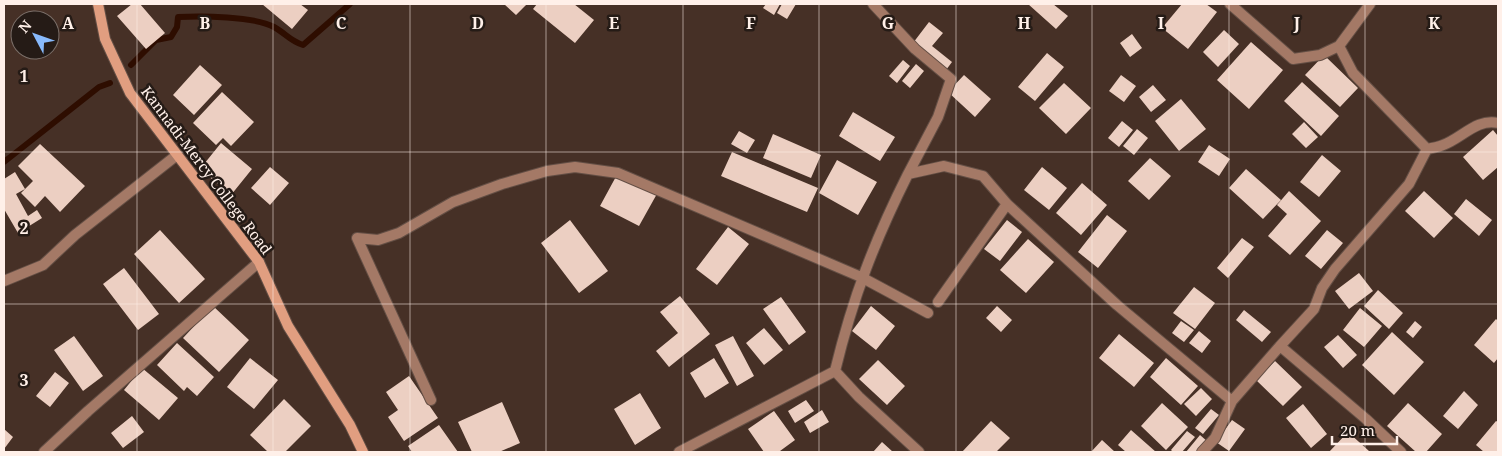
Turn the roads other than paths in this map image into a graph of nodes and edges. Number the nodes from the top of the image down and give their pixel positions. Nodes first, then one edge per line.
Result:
1 (98, 4) edge
2 (873, 4) edge
3 (1230, 4) edge
4 (1370, 4) edge
5 (1339, 46) junction
6 (1498, 123) edge
7 (1427, 149) junction
8 (177, 155) junction
9 (908, 174) junction
10 (1007, 204) junction
11 (259, 262) junction
12 (861, 277) junction
13 (4, 281) edge
14 (938, 302) dead end
15 (928, 313) dead end
16 (1280, 346) junction
17 (835, 370) junction
18 (431, 400) dead end
19 (1232, 401) junction
20 (44, 452) edge
21 (364, 452) edge
22 (679, 452) edge
23 (919, 452) edge
24 (1202, 452) edge
25 (1401, 452) edge

1 - 8 main road, Kannadi-Mercy College Road
2 - 9 street
3 - 5 street
4 - 5 street
5 - 7 street
6 - 7 street
7 - 16 street
8 - 11 main road, Kannadi-Mercy College Road
8 - 13 street
9 - 10 street
9 - 12 street
10 - 14 street
10 - 19 street
11 - 20 street
11 - 21 main road, Kannadi-Mercy College Road
12 - 15 street
12 - 17 street
12 - 18 street
16 - 19 street
16 - 25 street
17 - 22 street
17 - 23 street
19 - 24 street

